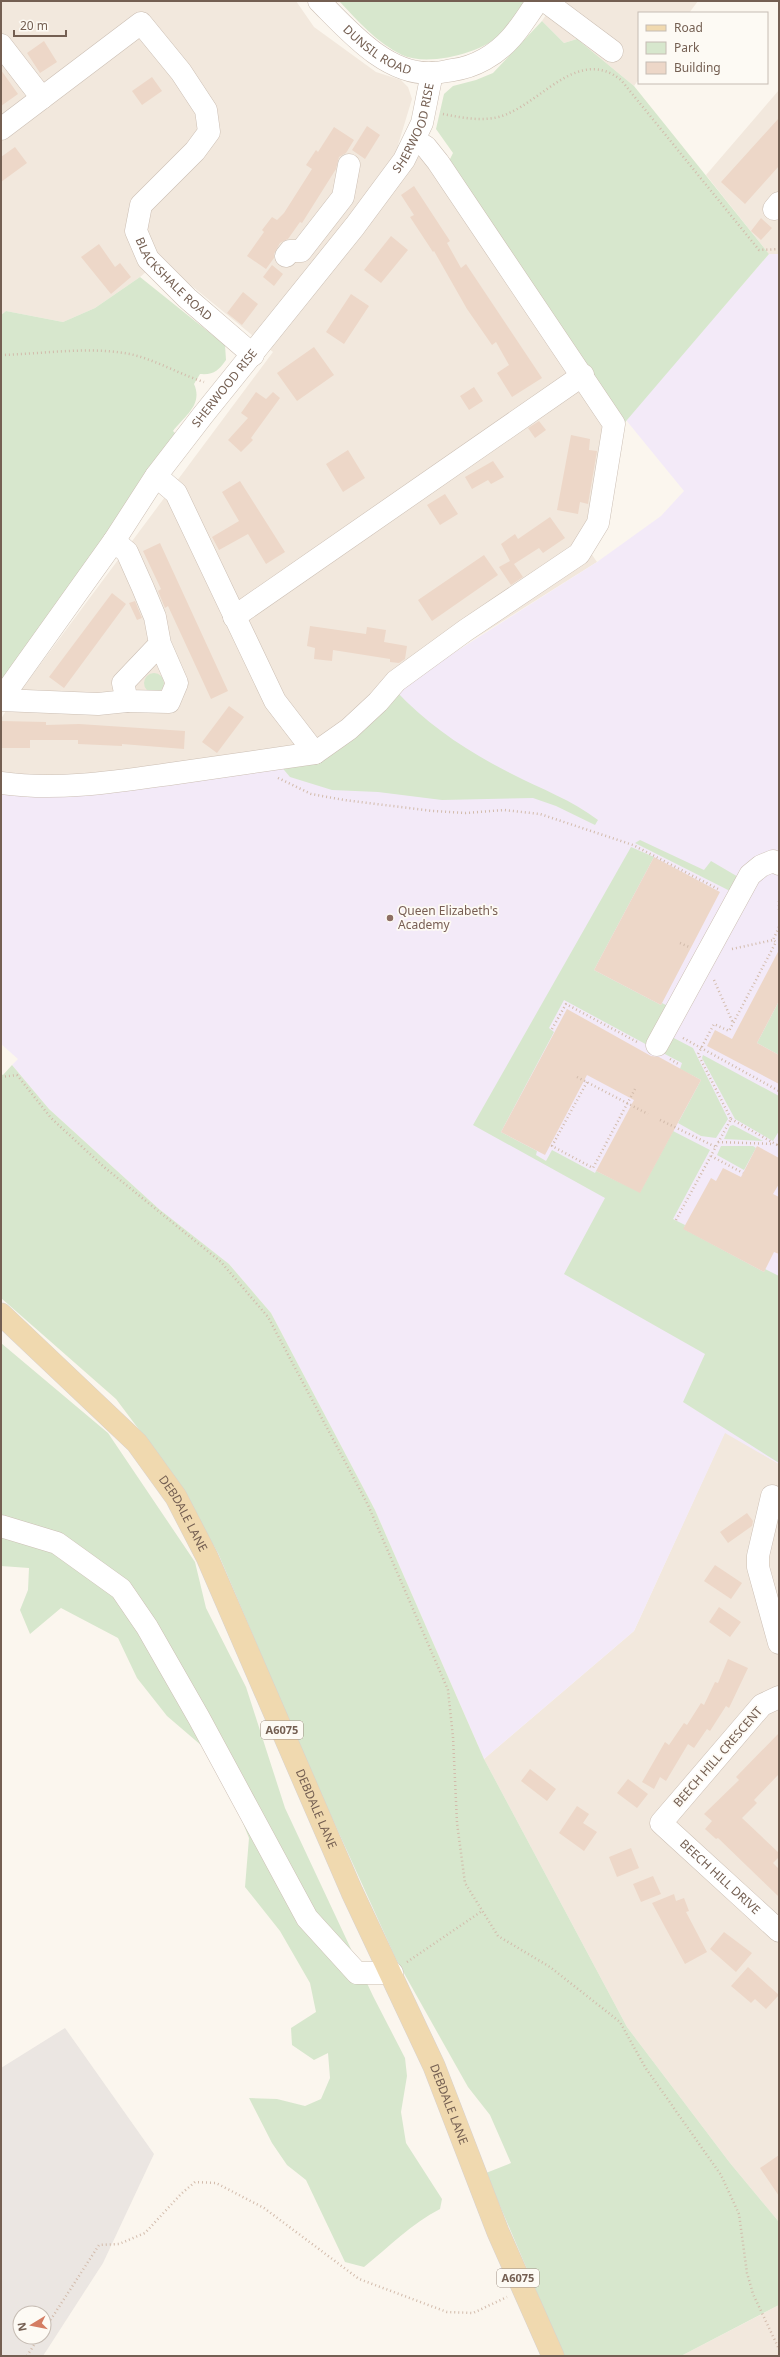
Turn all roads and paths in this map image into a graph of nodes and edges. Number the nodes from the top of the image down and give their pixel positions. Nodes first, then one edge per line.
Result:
1 (319, 1) edge
2 (538, 1) edge
3 (545, 1) edge
4 (1, 45) edge
5 (612, 51) dead end
6 (432, 73) junction
7 (42, 98) junction
8 (440, 113) dead end
9 (1, 129) edge
10 (415, 140) junction
11 (349, 165) dead end
12 (333, 210) junction
13 (355, 226) junction
14 (779, 249) edge
15 (286, 256) dead end
16 (1, 355) edge
17 (253, 355) junction
18 (583, 375) junction
19 (207, 383) dead end
20 (156, 476) junction
21 (114, 541) junction
22 (234, 617) junction
23 (160, 644) junction
24 (1, 700) edge
25 (127, 701) junction
26 (314, 753) junction
27 (273, 776) dead end
28 (1, 783) edge
29 (779, 864) edge
30 (737, 898) junction
31 (779, 901) edge
32 (779, 910) edge
33 (779, 927) edge
34 (773, 940) junction
35 (706, 956) junction
36 (733, 1024) junction
37 (552, 1028) dead end
38 (657, 1044) junction
39 (700, 1048) junction
40 (680, 1065) dead end
41 (1, 1077) edge
42 (577, 1077) dead end
43 (586, 1082) junction
44 (635, 1089) dead end
45 (779, 1091) edge
46 (627, 1103) junction
47 (648, 1114) dead end
48 (731, 1119) junction
49 (660, 1120) dead end
50 (779, 1141) edge
51 (718, 1142) junction
52 (776, 1145) edge
53 (716, 1147) junction
54 (711, 1156) junction
55 (743, 1173) dead end
56 (676, 1220) dead end
57 (1, 1314) edge
58 (772, 1496) dead end
59 (1, 1526) edge
60 (779, 1643) edge
61 (779, 1697) edge
62 (661, 1823) joint
63 (482, 1911) junction
64 (779, 1931) edge
65 (392, 1973) junction
66 (524, 2289) junction
67 (52, 2318) edge
68 (34, 2345) edge
69 (779, 2348) edge
70 (27, 2356) edge
71 (553, 2356) edge

1 - 6 street, DUNSIL ROAD
2 - 6 street, DUNSIL ROAD
3 - 5 street
4 - 7 street
6 - 10 street, SHERWOOD RISE
7 - 9 street, BLACKSHALE ROAD
7 - 17 street, BLACKSHALE ROAD
8 - 14 path
10 - 13 street, SHERWOOD RISE
10 - 18 street
11 - 12 street
12 - 13 street
12 - 15 street
13 - 17 street, SHERWOOD RISE
16 - 19 path
17 - 20 street, SHERWOOD RISE
18 - 22 street
18 - 26 street
20 - 21 street, SHERWOOD RISE
20 - 22 street
21 - 23 street
21 - 24 street, SHERWOOD RISE
22 - 26 street
23 - 25 street
23 - 25 street
24 - 25 street
26 - 28 street
27 - 30 path
29 - 30 street
30 - 35 street
31 - 32 path
33 - 34 path
34 - 35 path
34 - 36 path
35 - 36 path
35 - 38 street
36 - 39 path
37 - 38 path
38 - 39 path
38 - 40 path
39 - 45 path
39 - 48 path
41 - 63 path
42 - 43 path
43 - 46 path
43 - 46 path
44 - 46 path
46 - 47 path
48 - 51 path
48 - 52 path
49 - 53 path
50 - 52 path
51 - 52 path
51 - 53 path
53 - 54 path
54 - 55 path
54 - 56 path
57 - 65 main road, DEBDALE LANE / A6075
58 - 60 street
59 - 65 street
61 - 62 street, BEECH HILL CRESCENT
62 - 64 street, BEECH HILL DRIVE
63 - 65 path
63 - 69 path
65 - 66 main road, DEBDALE LANE / A6075
66 - 67 path
66 - 71 main road, DEBDALE LANE / A6075
68 - 70 path

